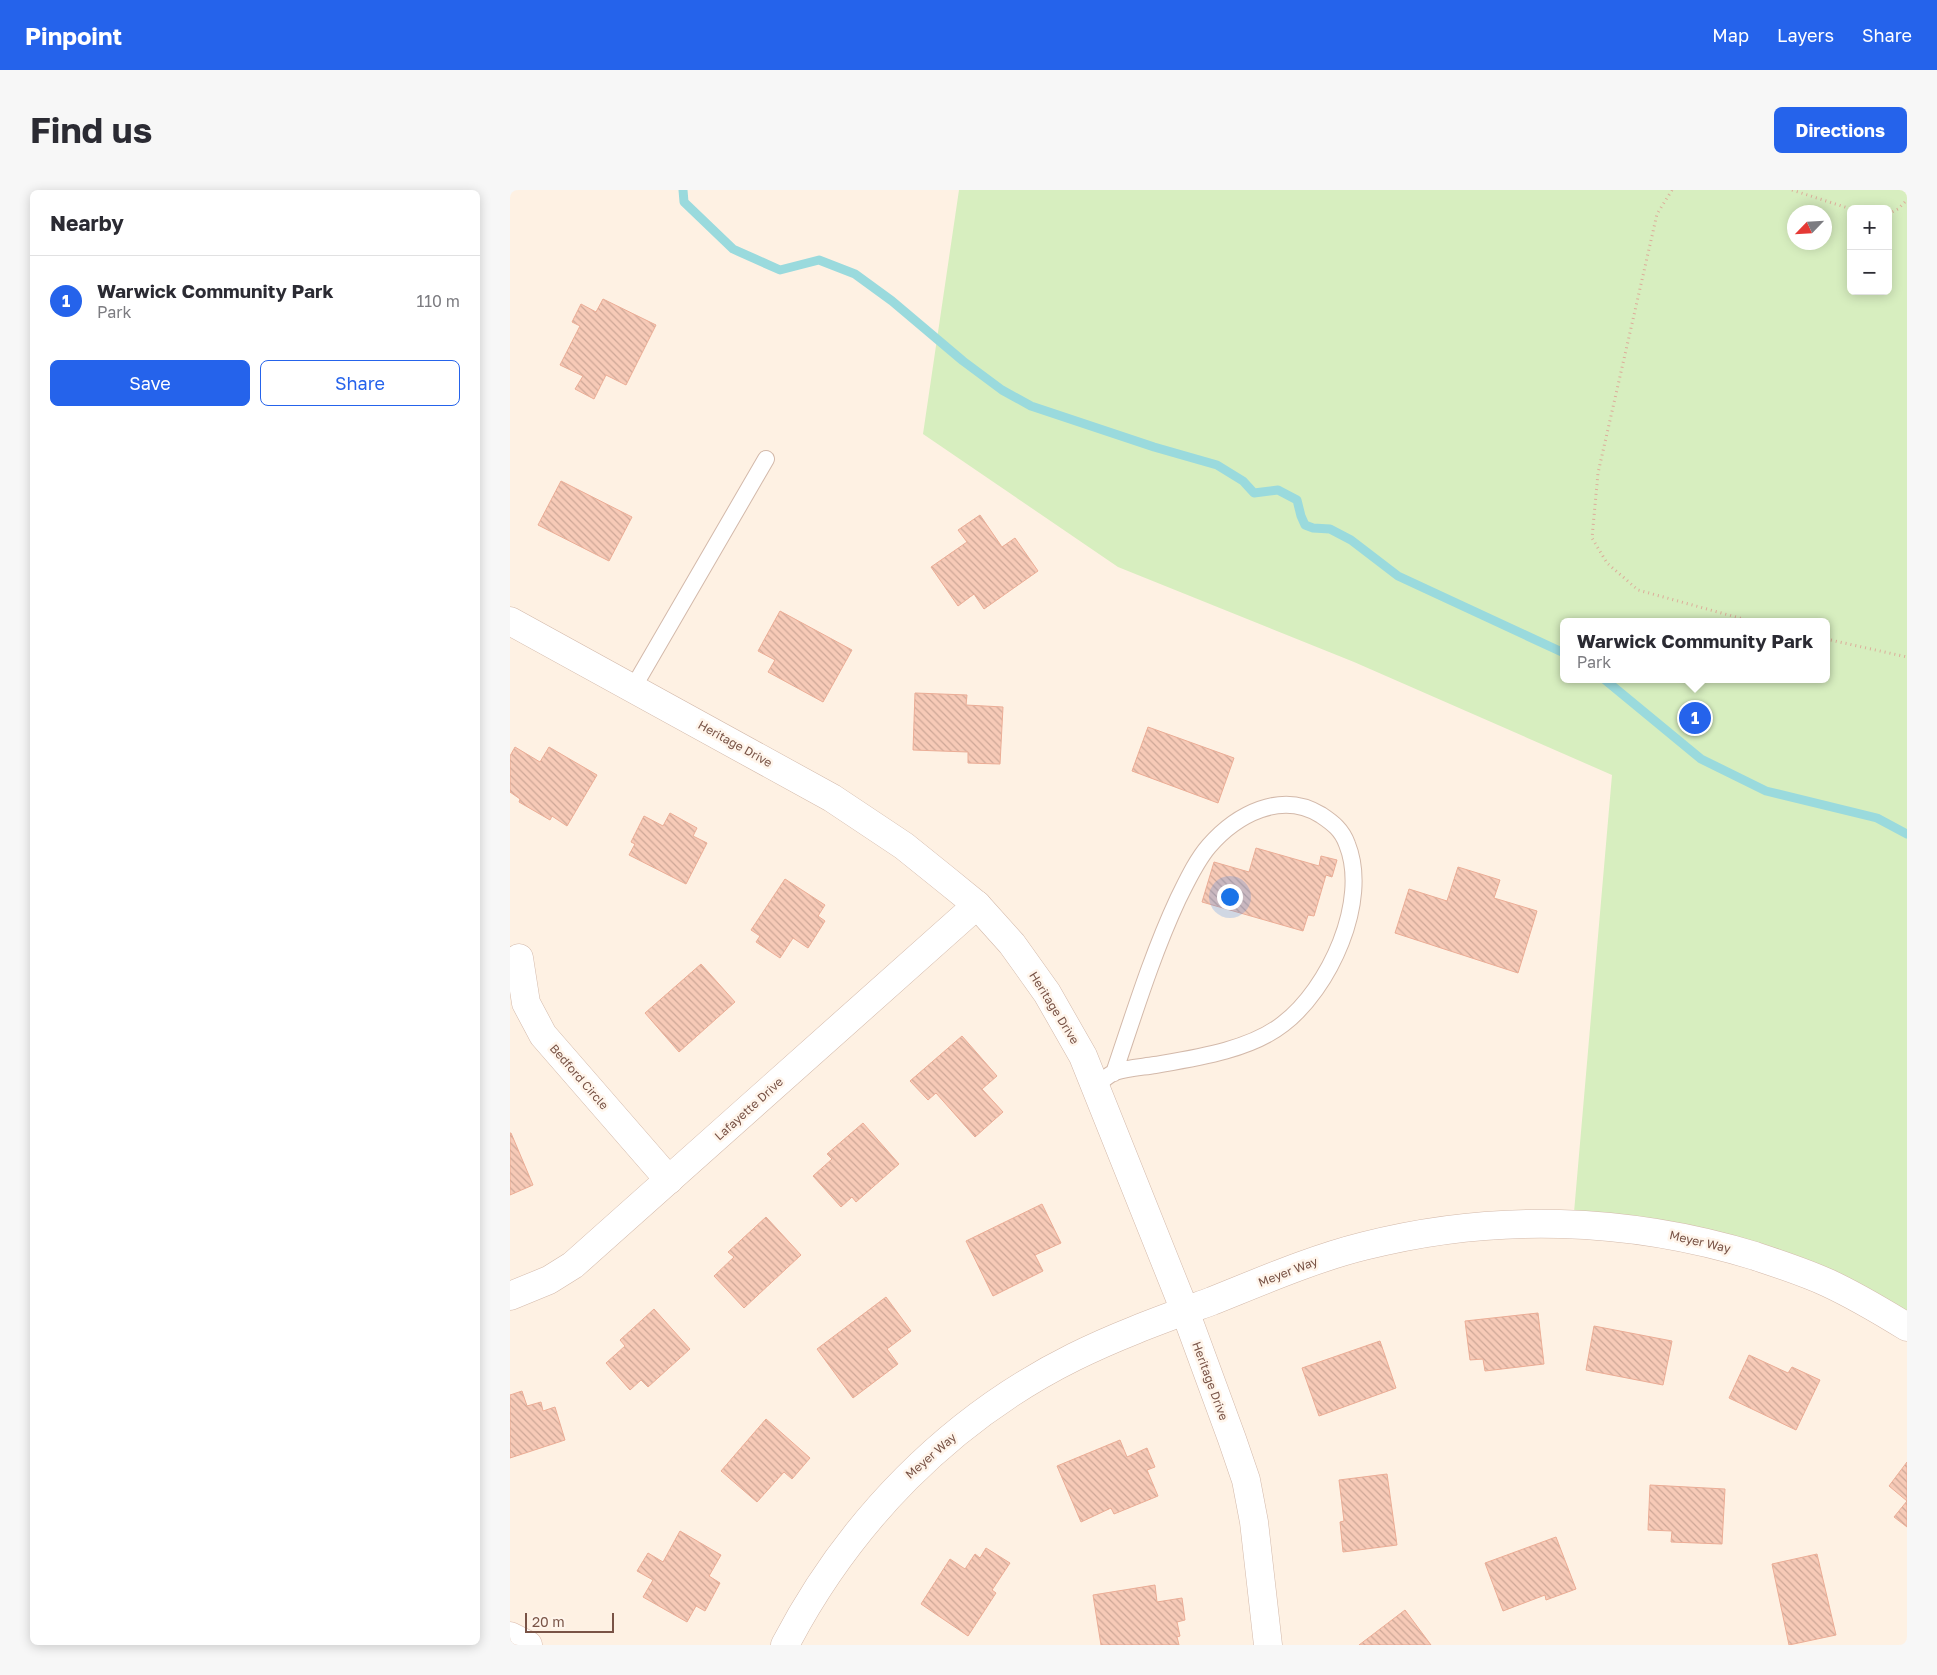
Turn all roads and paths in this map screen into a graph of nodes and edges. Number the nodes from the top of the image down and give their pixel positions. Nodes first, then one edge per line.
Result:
1 (1672, 190) edge
2 (1792, 190) edge
3 (1907, 200) edge
4 (1847, 208) edge
5 (1892, 212) edge
6 (766, 459) dead end
7 (1740, 618) edge
8 (510, 621) edge
9 (1830, 640) edge
10 (1907, 657) edge
11 (633, 688) junction
12 (977, 904) junction
13 (519, 958) dead end
14 (1104, 1079) junction
15 (669, 1180) junction
16 (510, 1296) edge
17 (1185, 1311) junction
18 (1907, 1327) edge
19 (510, 1636) edge
20 (528, 1645) edge
21 (784, 1645) edge
22 (1268, 1645) edge

1 - 7 path
2 - 4 path
3 - 5 path
6 - 11 lane
8 - 11 street, Heritage Drive
9 - 10 path
11 - 12 street, Heritage Drive
12 - 14 street, Heritage Drive
12 - 15 street, Lafayette Drive
13 - 15 street, Bedford Circle
14 - 14 lane
14 - 17 street, Heritage Drive
15 - 16 street, Lafayette Drive
17 - 18 street, Meyer Way
17 - 21 street, Meyer Way
17 - 22 street, Heritage Drive
19 - 20 street

